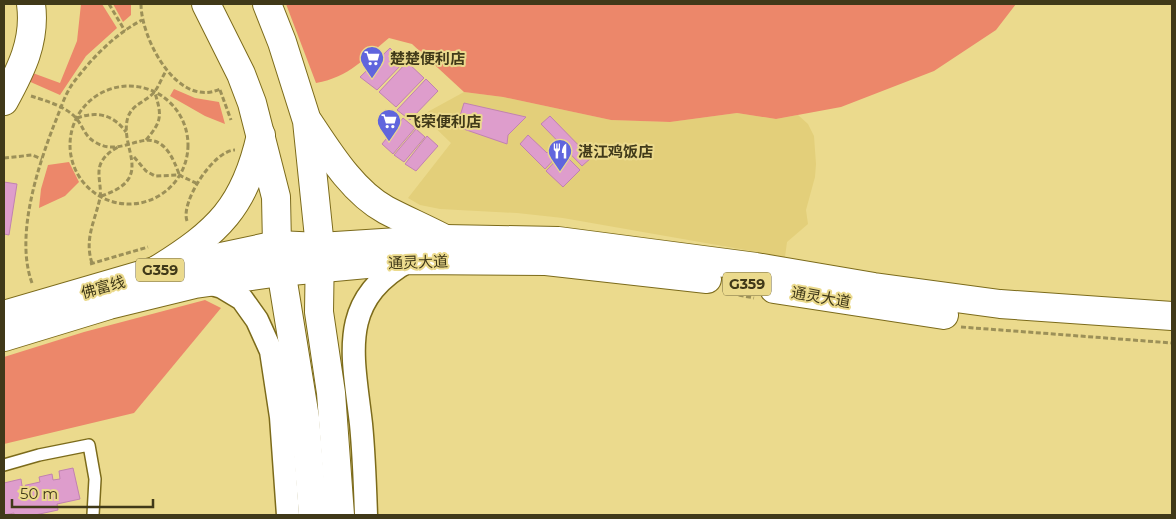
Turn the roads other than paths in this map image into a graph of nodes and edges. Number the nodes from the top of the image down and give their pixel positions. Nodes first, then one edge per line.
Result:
1 (17, 4) edge
2 (31, 4) edge
3 (206, 4) edge
4 (267, 4) edge
5 (11, 91) edge
6 (307, 120) junction
7 (261, 133) junction
8 (445, 239) junction
9 (320, 258) junction
10 (153, 259) junction
11 (278, 259) junction
12 (410, 260) junction
13 (208, 283) junction
14 (4, 316) edge
15 (1172, 316) edge
16 (1172, 334) edge
17 (4, 337) edge
18 (4, 465) edge
19 (93, 515) edge
20 (288, 515) edge
21 (313, 515) edge
22 (340, 515) edge
23 (366, 515) edge

1 - 5 main road
2 - 5 main road
3 - 7 main road
4 - 6 main road
6 - 8 main road
6 - 9 main road
7 - 10 main road
7 - 11 main road
8 - 9 main road, 通灵大道 / G359
8 - 15 main road, 通灵大道 / G359
9 - 11 main road, 佛富线 / G359
9 - 12 main road, 通灵大道 / G359
9 - 22 main road
10 - 11 main road, 佛富线 / G359
10 - 14 main road, 佛富线 / G359
11 - 13 main road, 佛富线 / G359
11 - 21 main road
12 - 16 main road, 通灵大道 / G359
12 - 23 street
13 - 17 main road, 佛富线 / G359
13 - 20 street
18 - 19 lane

